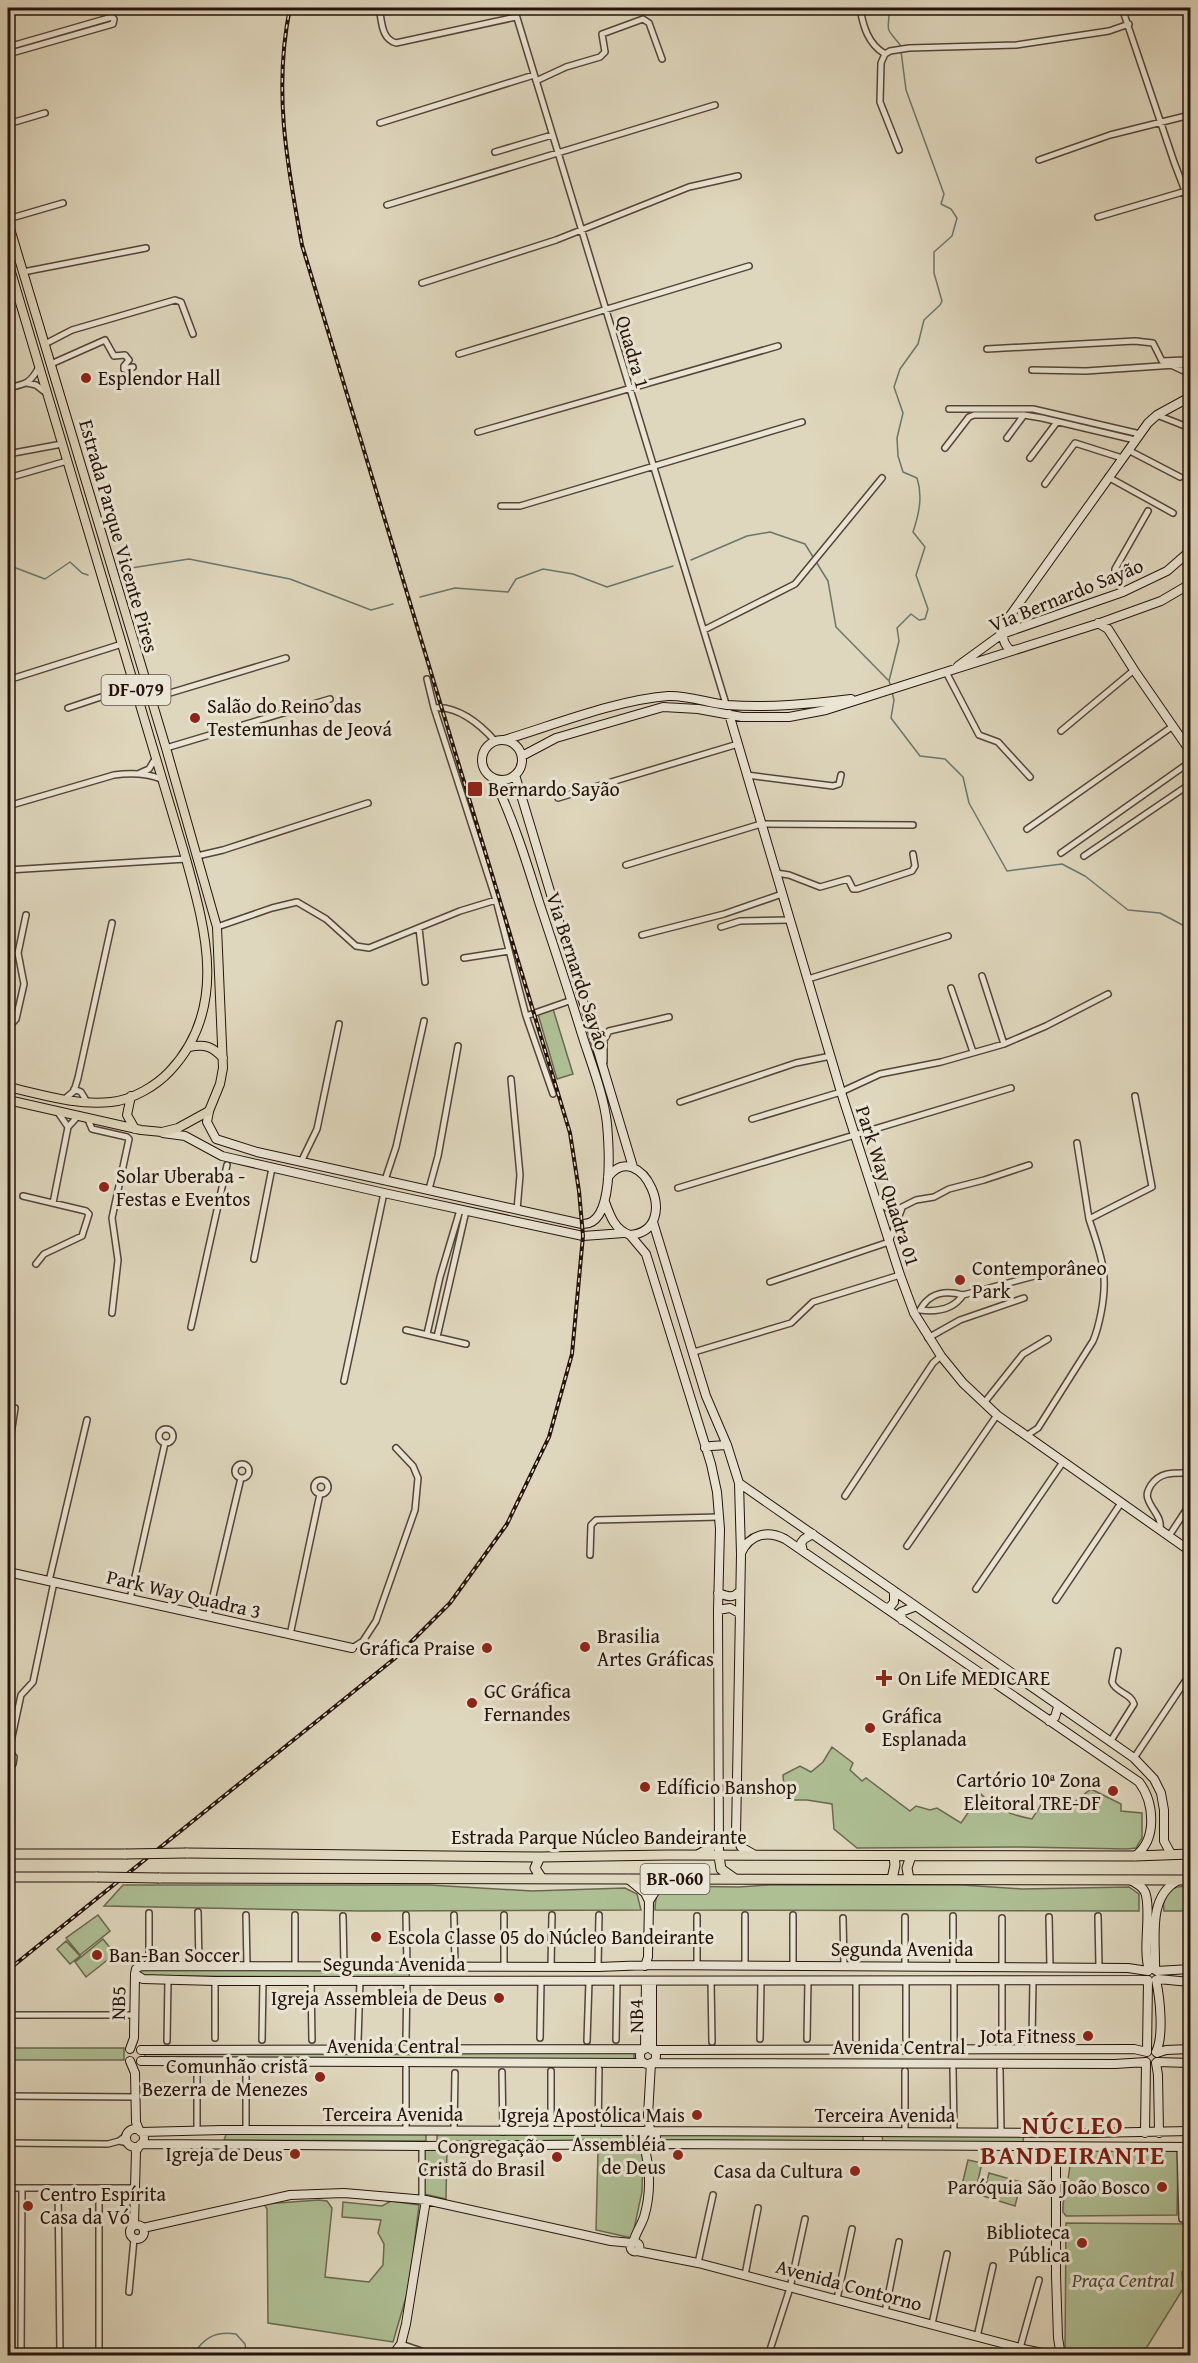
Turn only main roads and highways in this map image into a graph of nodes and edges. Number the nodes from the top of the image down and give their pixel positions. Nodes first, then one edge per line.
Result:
1 (8, 224) edge
2 (8, 262) edge
3 (130, 671) junction
4 (145, 682) junction
5 (139, 700) junction
6 (155, 716) junction
7 (189, 1047) junction
8 (223, 1058) junction
9 (8, 1087) edge
10 (131, 1096) junction
11 (8, 1100) edge
12 (135, 1129) junction
13 (718, 1836) road end
14 (8, 1854) edge
15 (1191, 1854) edge
16 (696, 1856) junction
17 (719, 1856) junction
18 (894, 1856) junction
19 (911, 1856) junction
20 (540, 1857) junction
21 (8, 1877) edge
22 (542, 1879) junction
23 (735, 1879) junction
24 (892, 1879) junction
25 (909, 1879) junction
26 (1191, 1880) edge

1 - 4 main road, Estrada Parque Vicente Pires / DF-079
2 - 3 main road, Estrada Parque Vicente Pires / DF-079
3 - 4 main road
3 - 5 main road, Estrada Parque Vicente Pires / DF-079
4 - 6 main road, Estrada Parque Vicente Pires / DF-079
5 - 6 main road
5 - 7 main road, Estrada Parque Vicente Pires / DF-079
6 - 8 main road, Estrada Parque Vicente Pires / DF-079
7 - 8 main road
7 - 10 main road, Estrada Parque Vicente Pires / DF-079
8 - 12 main road, Estrada Parque Vicente Pires / DF-079
9 - 10 main road, Estrada Parque Vicente Pires / DF-079
10 - 12 main road
11 - 12 main road
13 - 16 highway
14 - 20 highway, Estrada Parque Núcleo Bandeirante / BR-060, bridge
15 - 19 highway, Estrada Parque Núcleo Bandeirante / BR-060
16 - 17 highway, Estrada Parque Núcleo Bandeirante / BR-060
16 - 20 highway, Estrada Parque Núcleo Bandeirante / BR-060
17 - 18 highway, Estrada Parque Núcleo Bandeirante / BR-060
17 - 23 highway
18 - 19 highway, Estrada Parque Núcleo Bandeirante / BR-060
18 - 24 highway
19 - 25 highway
20 - 22 highway
21 - 22 highway, BR-060, bridge
22 - 23 highway, BR-060
23 - 24 highway, BR-060
24 - 25 highway, BR-060
25 - 26 highway, BR-060

